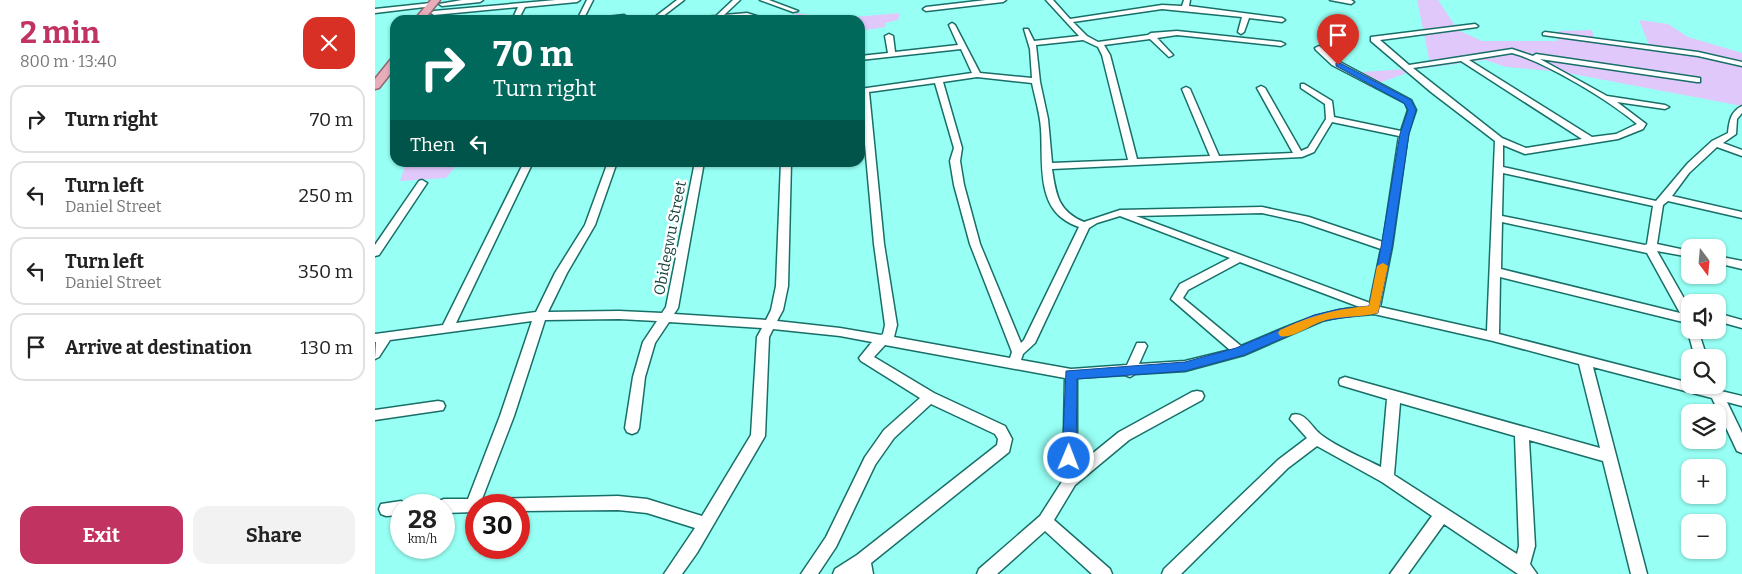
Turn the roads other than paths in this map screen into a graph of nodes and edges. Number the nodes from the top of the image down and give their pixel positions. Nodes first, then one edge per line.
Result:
1 (474, 0) edge
2 (480, 0) edge
3 (577, 0) edge
4 (590, 0) edge
5 (681, 0) edge
6 (737, 0) edge
7 (763, 0) edge
8 (1003, 0) edge
9 (1049, 0) edge
10 (1187, 0) edge
11 (1333, 0) edge
12 (1351, 2) dead end
13 (523, 5) junction
14 (436, 7) edge
15 (1185, 8) junction
16 (926, 9) dead end
17 (375, 11) edge
18 (795, 11) dead end
19 (426, 15) edge
20 (518, 15) edge
21 (582, 15) edge
22 (661, 15) edge
23 (720, 15) edge
24 (1246, 16) junction
25 (1282, 20) dead end
26 (1069, 21) junction
27 (952, 25) dead end
28 (1475, 26) dead end
29 (1026, 30) dead end
30 (1241, 32) dead end
31 (1545, 34) dead end
32 (1151, 35) junction
33 (889, 36) dead end
34 (1084, 38) junction
35 (1033, 43) junction
36 (1096, 44) junction
37 (1281, 44) dead end
38 (962, 46) junction
39 (1319, 48) dead end
40 (390, 54) edge
41 (892, 54) junction
42 (1169, 55) dead end
43 (1529, 55) junction
44 (865, 57) edge
45 (1463, 59) junction
46 (1742, 64) edge
47 (1409, 67) junction
48 (390, 68) edge
49 (376, 70) edge
50 (977, 75) junction
51 (938, 80) junction
52 (1697, 80) dead end
53 (1036, 81) junction
54 (375, 86) edge
55 (1304, 86) dead end
56 (1261, 88) dead end
57 (1186, 89) dead end
58 (865, 91) edge
59 (1600, 97) junction
60 (1665, 106) dead end
61 (1742, 108) edge
62 (865, 118) edge
63 (1330, 119) junction
64 (1405, 134) junction
65 (1499, 140) junction
66 (1590, 140) junction
67 (1715, 143) junction
68 (1742, 153) edge
69 (1299, 155) junction
70 (1215, 158) junction
71 (1133, 162) junction
72 (1047, 166) junction
73 (527, 167) edge
74 (611, 167) edge
75 (699, 167) edge
76 (786, 167) edge
77 (1498, 169) junction
78 (423, 183) dead end
79 (1662, 201) junction
80 (1120, 214) junction
81 (1742, 215) edge
82 (1497, 218) junction
83 (1085, 226) junction
84 (1387, 247) junction
85 (1651, 248) junction
86 (375, 252) edge
87 (1681, 253) edge
88 (1240, 257) junction
89 (1726, 261) edge
90 (1742, 265) edge
91 (1495, 272) junction
92 (1681, 304) edge
93 (1374, 310) junction
94 (540, 316) junction
95 (1681, 317) edge
96 (665, 319) junction
97 (1726, 320) edge
98 (768, 324) junction
99 (1742, 324) edge
100 (448, 327) junction
101 (381, 337) edge
102 (1493, 337) junction
103 (881, 339) junction
104 (1141, 346) dead end
105 (1240, 352) junction
106 (375, 354) edge
107 (1016, 357) junction
108 (1585, 362) junction
109 (1130, 372) junction
110 (1071, 374) junction
111 (1345, 382) dead end
112 (1681, 383) edge
113 (1716, 394) edge
114 (1724, 394) edge
115 (1197, 396) dead end
116 (929, 397) junction
117 (1394, 397) junction
118 (1742, 401) edge
119 (437, 406) dead end
120 (375, 415) edge
121 (1297, 419) dead end
122 (632, 428) dead end
123 (1522, 433) junction
124 (1316, 439) junction
125 (1742, 446) edge
126 (1610, 457) junction
127 (1387, 478) junction
128 (1070, 481) junction
129 (477, 494) edge
130 (530, 504) edge
131 (385, 509) dead end
132 (390, 509) edge
133 (1443, 514) junction
134 (1045, 521) junction
135 (704, 524) junction
136 (864, 567) edge
137 (1525, 570) edge
138 (672, 574) edge
139 (809, 574) edge
140 (841, 574) edge
141 (985, 574) edge
142 (1104, 574) edge
143 (1170, 574) edge
144 (1398, 574) edge
145 (1639, 574) edge

1 - 2 street
1 - 14 street
3 - 13 street
4 - 21 street
5 - 22 street
6 - 23 street
7 - 18 street
8 - 16 street
9 - 26 street
10 - 15 street
11 - 12 street
13 - 14 street
13 - 20 street
14 - 17 street
14 - 19 main road
15 - 24 street
15 - 26 street
24 - 25 street
24 - 30 street
26 - 34 street
27 - 38 street
28 - 47 street
29 - 35 street
31 - 46 street
32 - 36 street
32 - 37 street
32 - 42 street
33 - 41 street
34 - 35 street
34 - 36 street
35 - 53 street
36 - 71 street
38 - 41 street
38 - 50 street
39 - 64 street
40 - 49 main road
41 - 44 street
43 - 45 street
43 - 52 street
43 - 59 street
45 - 47 street
45 - 66 street
47 - 65 street
48 - 54 main road
50 - 51 street
50 - 53 street
51 - 58 street
51 - 107 street
53 - 72 street
55 - 63 street
56 - 69 street
57 - 70 street
59 - 60 street
59 - 66 street
61 - 67 street
62 - 103 street
63 - 64 street
63 - 69 street
64 - 84 street
65 - 66 street
65 - 77 street
67 - 68 street
67 - 79 street
69 - 70 street
70 - 71 street
71 - 72 street
72 - 83 street
73 - 100 street
74 - 94 street
75 - 96 street, Obidegwu Street
76 - 98 street
77 - 79 street
77 - 82 street
78 - 86 street
79 - 81 street
79 - 85 street
80 - 83 street
80 - 84 street
80 - 88 street
82 - 85 street
82 - 91 street
83 - 107 street
84 - 93 street
85 - 87 street
85 - 92 street
88 - 93 street
88 - 105 street
89 - 90 street
91 - 95 street
91 - 102 street
93 - 102 street
93 - 105 street
94 - 96 street
94 - 100 street
94 - 129 street
96 - 98 street
96 - 122 street, Obidegwu Street
97 - 99 street
98 - 103 street
98 - 135 street
100 - 101 street
101 - 106 street
102 - 108 street
103 - 107 street
103 - 116 street
104 - 109 street
105 - 109 street
107 - 110 street
108 - 112 street
108 - 126 street
109 - 110 street
110 - 128 street
111 - 117 street
113 - 125 street
114 - 118 street
115 - 128 street
116 - 136 street
116 - 139 street
117 - 123 street
117 - 127 street
119 - 120 street
121 - 124 street
123 - 126 street
123 - 137 street
124 - 127 street
124 - 143 street
126 - 145 street
127 - 133 street
128 - 134 street
130 - 135 street
131 - 132 street
133 - 137 street
133 - 144 street
134 - 141 street
134 - 142 street
135 - 138 street
136 - 140 street

